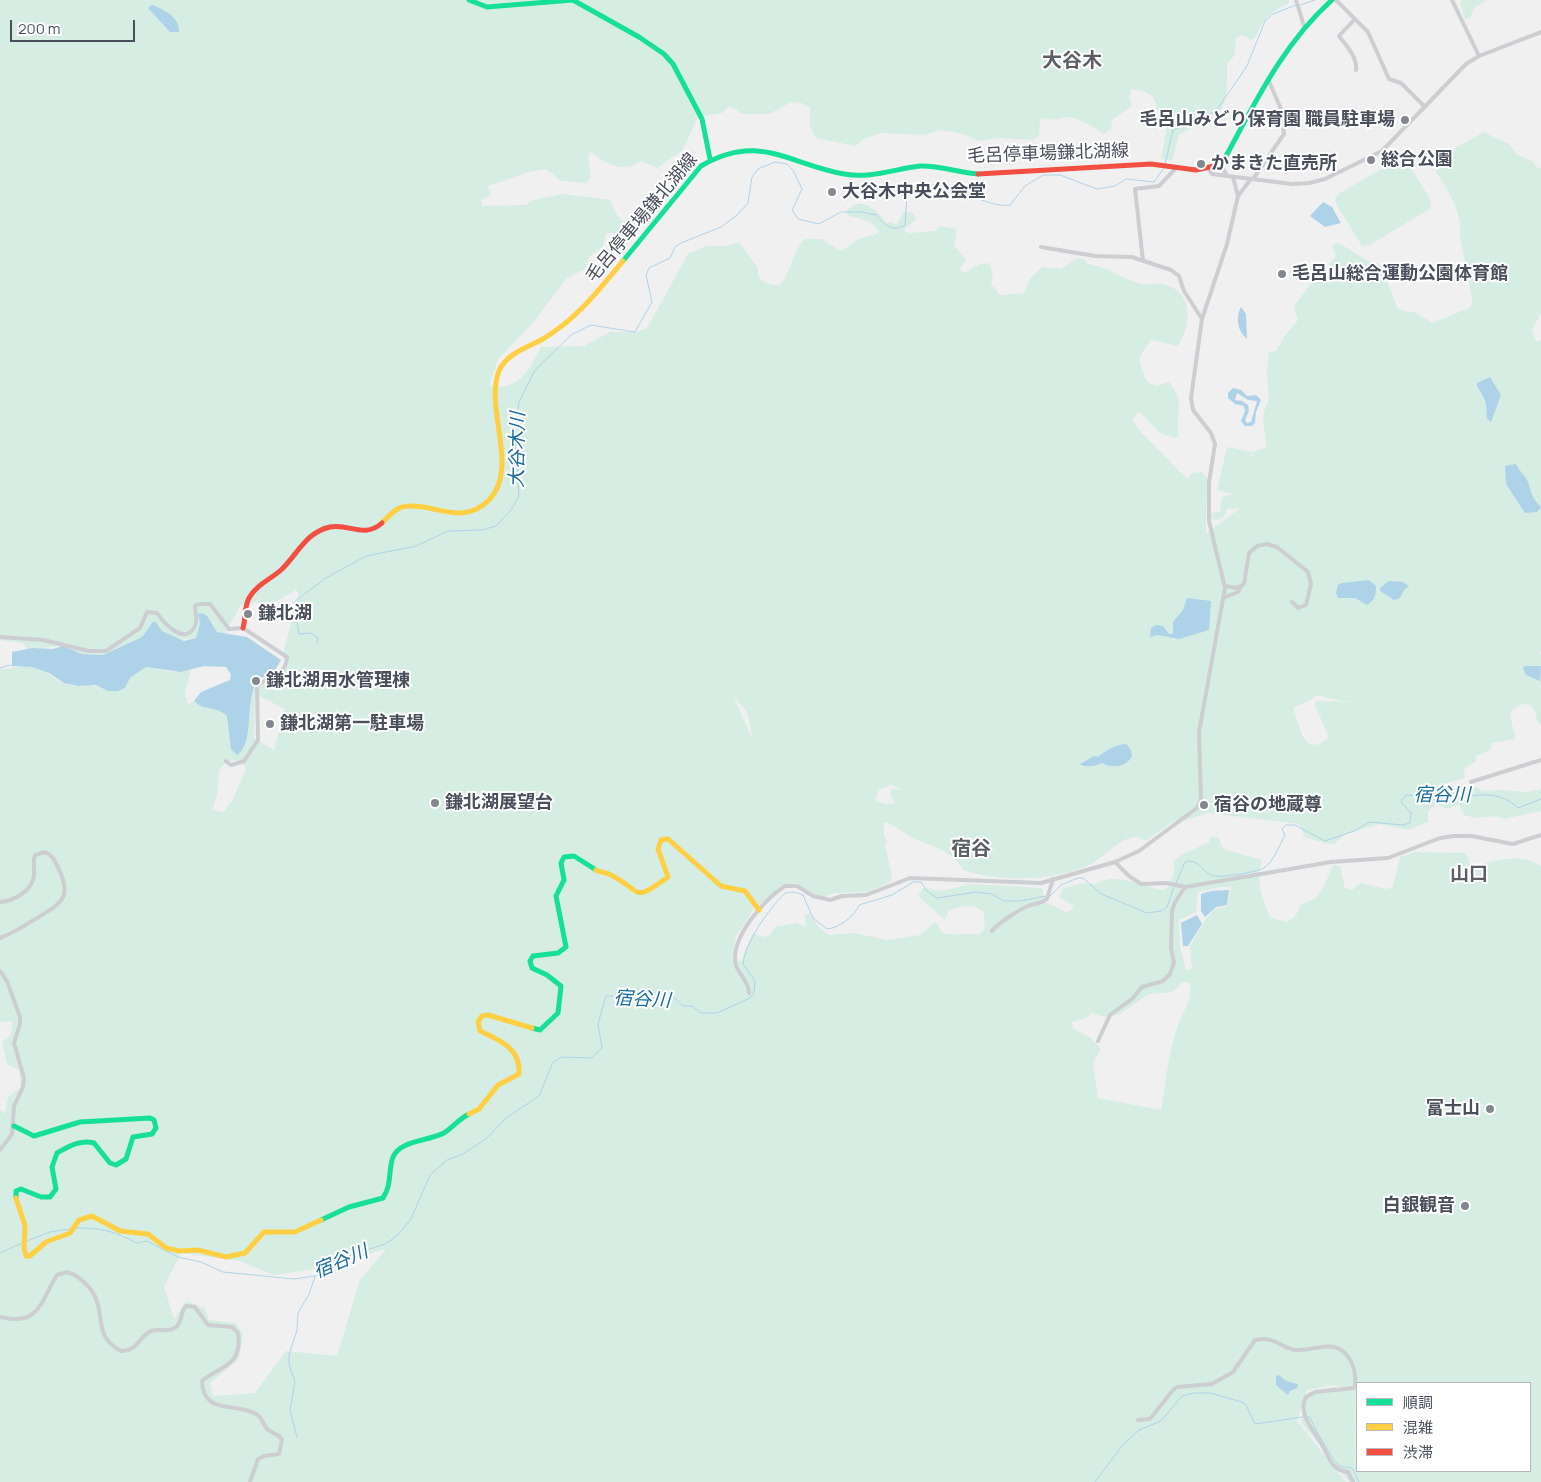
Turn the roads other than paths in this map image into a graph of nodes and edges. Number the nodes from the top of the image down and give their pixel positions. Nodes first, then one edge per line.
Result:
1 (469, 0) edge
2 (1332, 0) edge
3 (1336, 0) edge
4 (1452, 0) edge
5 (1297, 1) edge
6 (1354, 19) junction
7 (1304, 26) junction
8 (1541, 32) edge
9 (1479, 56) junction
10 (1356, 70) dead end
11 (1268, 79) junction
12 (1425, 107) junction
13 (710, 159) junction
14 (1220, 163) junction
15 (1177, 167) junction
16 (1208, 168) junction
17 (1227, 176) junction
18 (1233, 177) junction
19 (1252, 179) junction
20 (1238, 196) junction
21 (1040, 247) dead end
22 (1143, 261) junction
23 (1202, 320) junction
24 (1225, 586) junction
25 (1241, 587) junction
26 (1223, 598) junction
27 (1292, 602) dead end
28 (243, 628) junction
29 (0, 636) edge
30 (1541, 760) edge
31 (226, 761) dead end
32 (1471, 782) dead end
33 (1541, 835) edge
34 (1115, 862) junction
35 (1053, 879) junction
36 (1185, 887) junction
37 (0, 902) edge
38 (758, 910) junction
39 (992, 931) dead end
40 (0, 938) edge
41 (0, 971) edge
42 (749, 993) dead end
43 (1098, 1041) dead end
44 (14, 1126) junction
45 (0, 1150) edge
46 (0, 1317) edge
47 (1138, 1420) dead end
48 (250, 1482) edge
49 (1353, 1482) edge

1 - 13 street
2 - 7 street
3 - 6 street
4 - 9 street
5 - 7 street
6 - 10 street
6 - 12 street
7 - 11 street
8 - 9 street
9 - 12 street
11 - 14 street
11 - 19 street
12 - 19 street
13 - 15 street, 毛呂停車場鎌北湖線
13 - 28 street, 毛呂停車場鎌北湖線
14 - 16 street, 毛呂停車場鎌北湖線
14 - 17 street
15 - 16 street, 毛呂停車場鎌北湖線
15 - 22 street
16 - 17 street
17 - 18 street
18 - 19 street
18 - 20 street
19 - 20 street
20 - 23 street
21 - 22 street
22 - 23 street
23 - 24 street
24 - 25 street
24 - 26 street
25 - 26 street
25 - 27 street
26 - 34 street
28 - 29 street
28 - 31 street
30 - 32 street
33 - 36 street
34 - 35 street
34 - 36 street
35 - 38 street
35 - 39 street
36 - 43 street
37 - 40 street
38 - 42 street
38 - 44 street
41 - 44 street
44 - 45 street
46 - 48 street
47 - 49 street

